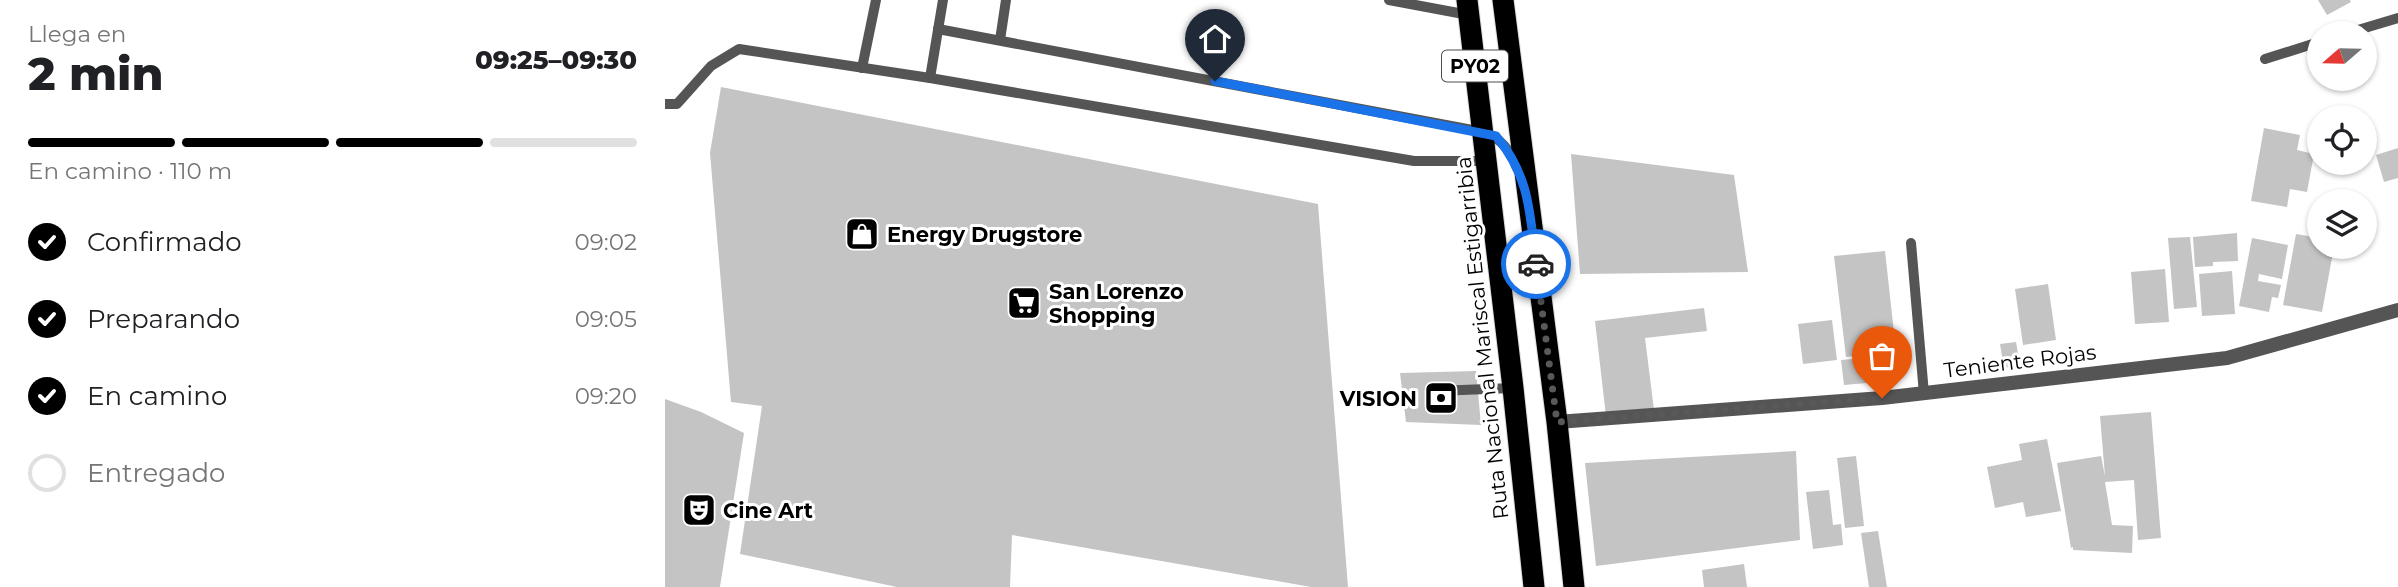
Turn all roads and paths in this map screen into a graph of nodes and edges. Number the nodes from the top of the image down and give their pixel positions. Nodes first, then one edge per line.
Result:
1 (876, 0) edge
2 (943, 0) edge
3 (1006, 0) edge
4 (1389, 0) edge
5 (1503, 0) edge
6 (1468, 7) edge
7 (2398, 18) edge
8 (2377, 24) edge
9 (938, 29) junction
10 (1000, 40) junction
11 (2307, 46) edge
12 (2265, 59) dead end
13 (862, 68) junction
14 (930, 78) junction
15 (665, 104) edge
16 (1483, 132) junction
17 (1486, 160) junction
18 (1527, 193) junction
19 (1911, 243) dead end
20 (2398, 310) edge
21 (1513, 388) junction
22 (1436, 391) dead end
23 (1924, 394) junction
24 (1557, 422) junction
25 (1534, 587) edge
26 (1574, 587) edge

1 - 13 lane
2 - 9 lane
3 - 10 lane
4 - 6 lane
5 - 18 highway, PY02
6 - 16 highway, Ruta Nacional Mariscal Estigarribia / PY02
7 - 8 lane
9 - 10 lane
9 - 14 lane
10 - 16 lane
11 - 12 lane
13 - 14 lane
13 - 15 lane
14 - 17 lane
16 - 17 highway, Ruta Nacional Mariscal Estigarribia / PY02
16 - 18 lane
17 - 21 highway, Ruta Nacional Mariscal Estigarribia / PY02
18 - 24 highway, PY02
19 - 23 lane
20 - 23 street, Teniente Rojas
21 - 22 lane
21 - 25 highway, Ruta Nacional Mariscal Estigarribia / PY02
23 - 24 street, Teniente Rojas
24 - 26 highway, PY02

